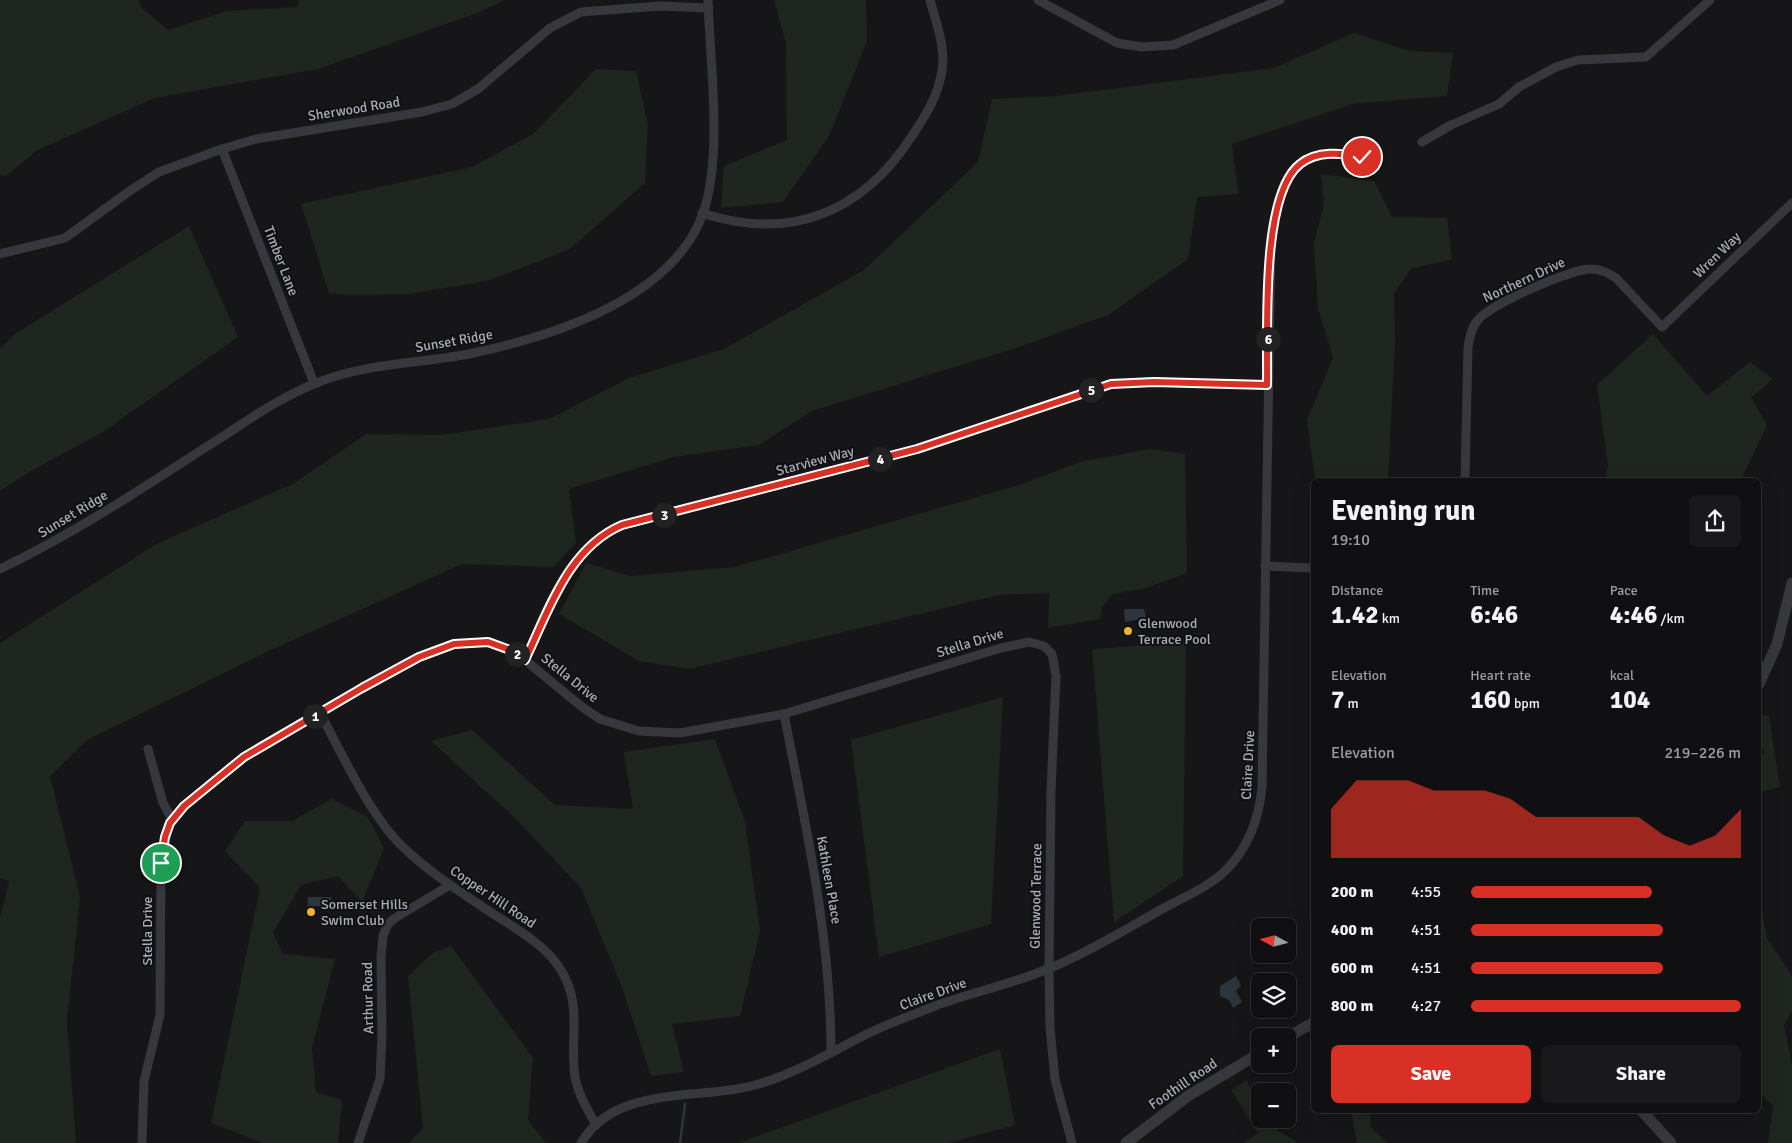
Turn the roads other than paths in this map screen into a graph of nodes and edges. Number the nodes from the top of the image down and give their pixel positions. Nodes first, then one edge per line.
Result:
1 (930, 0) edge
2 (1038, 0) edge
3 (1280, 0) edge
4 (1710, 0) edge
5 (708, 4) edge
6 (1422, 142) dead end
7 (222, 148) junction
8 (1362, 157) dead end
9 (1792, 203) edge
10 (702, 214) junction
11 (0, 254) edge
12 (1662, 327) joint
13 (314, 383) junction
14 (1267, 385) junction
15 (1465, 478) edge
16 (1265, 566) junction
17 (1311, 568) edge
18 (0, 569) edge
19 (1792, 584) edge
20 (1788, 624) edge
21 (1049, 649) joint
22 (525, 660) junction
23 (1761, 680) edge
24 (320, 713) junction
25 (784, 714) junction
26 (148, 749) dead end
27 (172, 819) junction
28 (450, 885) junction
29 (1049, 969) junction
30 (1311, 1024) edge
31 (1296, 1032) edge
32 (831, 1053) junction
33 (1251, 1058) edge
34 (1644, 1113) edge
35 (596, 1126) junction
36 (142, 1143) edge
37 (358, 1143) edge
38 (581, 1143) edge
39 (1072, 1143) edge
40 (1126, 1143) edge
41 (1671, 1143) edge

1 - 10 street
2 - 3 street
4 - 6 street
5 - 7 street, Sherwood Road
5 - 10 street, Sunset Ridge
7 - 11 street, Sherwood Road
7 - 13 street, Timber Lane
8 - 14 street, Claire Drive
9 - 12 street, Wren Way
10 - 13 street, Sunset Ridge
12 - 15 street, Northern Drive
13 - 18 street, Sunset Ridge
14 - 16 street, Claire Drive
14 - 22 street, Starview Way
16 - 17 street
16 - 29 street, Claire Drive
19 - 20 street
20 - 23 street
21 - 25 street, Stella Drive
21 - 29 street, Glenwood Terrace
22 - 24 street, Stella Drive
22 - 25 street, Stella Drive
24 - 27 street, Stella Drive
24 - 28 street, Copper Hill Road
25 - 32 street, Kathleen Place
26 - 27 street
27 - 36 street, Stella Drive
28 - 35 street, Copper Hill Road
28 - 37 street, Arthur Road
29 - 32 street, Claire Drive
29 - 39 street, Glenwood Terrace
30 - 31 street
32 - 35 street, Claire Drive
33 - 40 street, Foothill Road
34 - 41 street
35 - 38 street, Claire Drive

